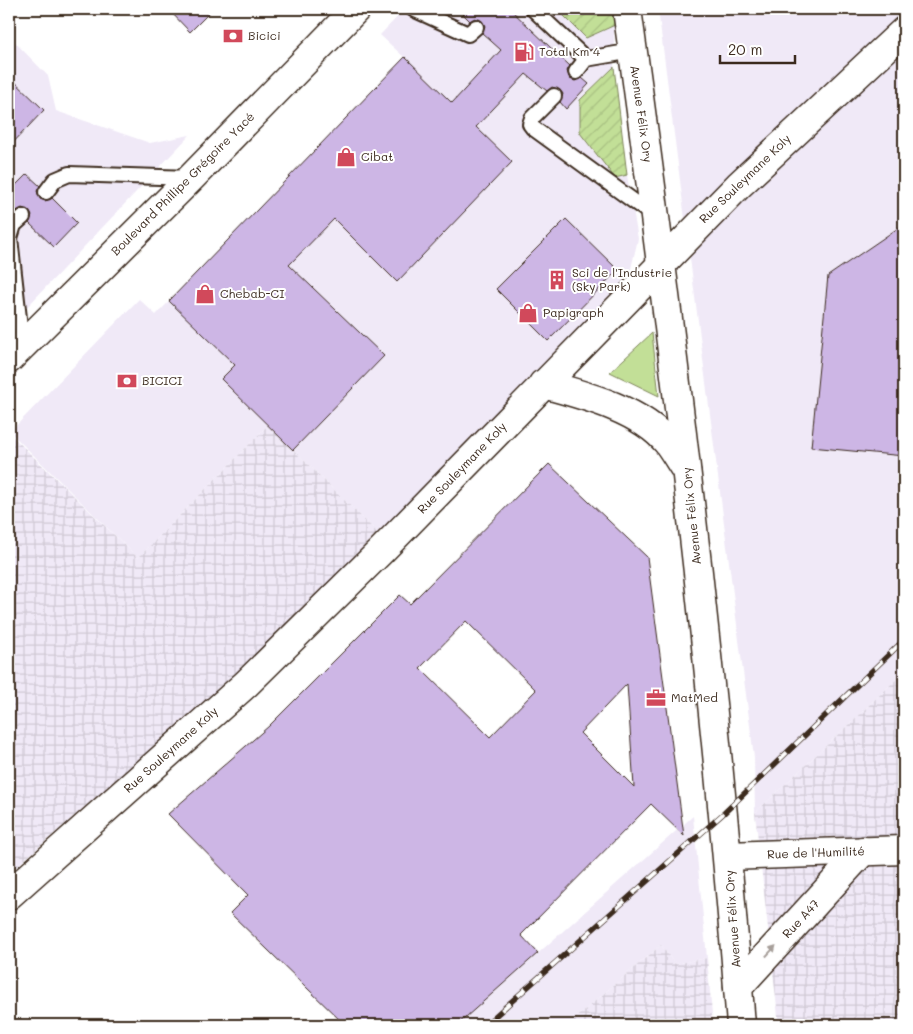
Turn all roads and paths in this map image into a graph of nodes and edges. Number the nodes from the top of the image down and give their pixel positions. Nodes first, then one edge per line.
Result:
1 (356, 9) edge
2 (413, 9) edge
3 (533, 9) edge
4 (627, 9) edge
5 (476, 27) dead end
6 (904, 31) edge
7 (633, 52) junction
8 (586, 59) junction
9 (576, 72) dead end
10 (554, 96) dead end
11 (191, 178) junction
12 (46, 192) dead end
13 (23, 217) dead end
14 (655, 217) junction
15 (661, 263) junction
16 (15, 352) edge
17 (543, 384) junction
18 (688, 472) junction
19 (904, 850) edge
20 (864, 851) junction
21 (728, 856) junction
22 (9, 895) edge
23 (738, 987) junction
24 (741, 1025) edge

1 - 11 street, Boulevard Phillipe Grégoire Yacé
2 - 5 lane
3 - 8 lane
4 - 7 street, Avenue Félix Ory
6 - 15 street, Rue Souleymane Koly
7 - 8 lane
7 - 14 street, Avenue Félix Ory
8 - 9 lane
10 - 14 lane
11 - 12 lane
11 - 16 street, Boulevard Phillipe Grégoire Yacé
13 - 16 lane
14 - 15 street, Avenue Félix Ory
15 - 17 street, Rue Souleymane Koly
15 - 18 street, Avenue Félix Ory
17 - 18 street
17 - 22 street, Rue Souleymane Koly
18 - 21 street, Avenue Félix Ory
19 - 20 street, Rue de l'Humilité
20 - 21 street, Rue de l'Humilité
23 -> 20 street, Rue A47
21 - 23 street, Avenue Félix Ory
23 - 24 street, Avenue Félix Ory

